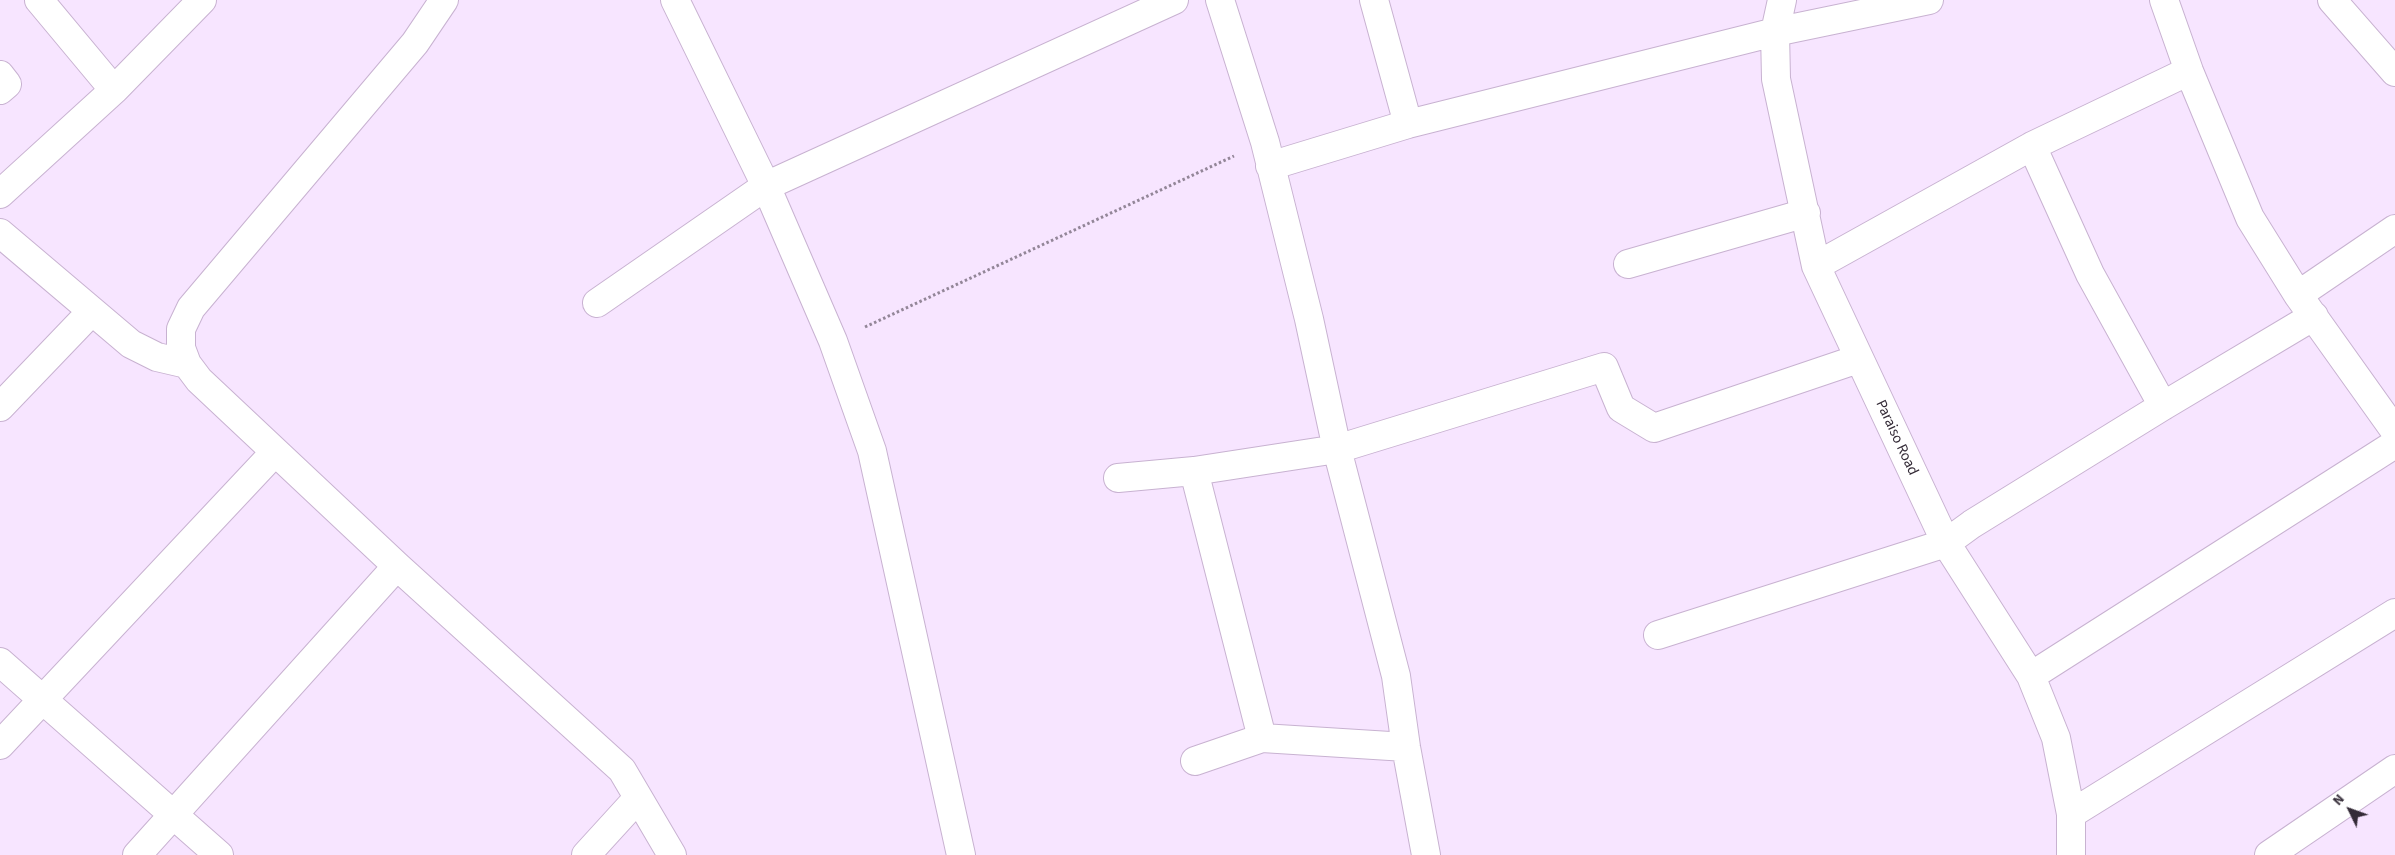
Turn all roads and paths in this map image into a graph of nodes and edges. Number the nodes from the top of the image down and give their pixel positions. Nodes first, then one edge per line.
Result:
1 (39, 0) edge
2 (202, 0) edge
3 (444, 0) edge
4 (675, 0) edge
5 (1174, 0) edge
6 (1220, 0) edge
7 (1374, 0) edge
8 (1782, 0) edge
9 (1930, 0) edge
10 (2164, 0) edge
11 (2332, 0) edge
12 (1775, 32) junction
13 (2189, 70) junction
14 (2395, 72) edge
15 (0, 75) edge
16 (0, 90) edge
17 (114, 90) junction
18 (1408, 124) junction
19 (2032, 146) junction
20 (1268, 154) junction
21 (766, 186) junction
22 (0, 194) edge
23 (1806, 213) junction
24 (2395, 229) edge
25 (0, 232) edge
26 (1628, 264) dead end
27 (1816, 266) junction
28 (597, 303) dead end
29 (2306, 305) junction
30 (92, 310) junction
31 (833, 342) junction
32 (1858, 359) junction
33 (187, 364) junction
34 (2163, 406) junction
35 (0, 407) edge
36 (2395, 430) edge
37 (2395, 444) edge
38 (1337, 449) junction
39 (276, 452) junction
40 (1194, 471) junction
41 (1118, 478) dead end
42 (1946, 543) junction
43 (397, 566) junction
44 (2395, 613) edge
45 (1658, 635) dead end
46 (0, 662) edge
47 (2030, 676) junction
48 (43, 699) junction
49 (1262, 738) junction
50 (0, 745) edge
51 (1406, 747) junction
52 (1195, 761) dead end
53 (2395, 769) edge
54 (638, 798) junction
55 (174, 813) junction
56 (2071, 814) junction
57 (137, 855) edge
58 (219, 855) edge
59 (586, 855) edge
60 (672, 855) edge
61 (961, 855) edge
62 (1426, 855) edge
63 (2071, 855) edge
64 (2269, 855) edge

1 - 17 street
2 - 17 street
3 - 33 street
4 - 21 street
5 - 21 street
6 - 20 street
7 - 18 street
8 - 12 street, Paraiso Road
9 - 12 street
10 - 13 street
11 - 14 street
12 - 18 street
12 - 23 street, Paraiso Road
13 - 19 street
13 - 29 street
15 - 16 street
17 - 22 street
18 - 20 street
19 - 27 street
19 - 34 street
20 - 31 path
20 - 38 street
21 - 28 street
21 - 31 street
23 - 26 street
23 - 27 street, Paraiso Road
24 - 29 street
25 - 30 street
27 - 32 street, Paraiso Road
29 - 34 street
29 - 36 street
30 - 33 street
30 - 35 street
31 - 61 street
32 - 38 street
32 - 42 street, Paraiso Road
33 - 39 street
34 - 42 street
37 - 47 street
38 - 40 street
38 - 51 street
39 - 43 street
39 - 48 street
40 - 41 street
40 - 49 street
42 - 45 street
42 - 47 street, Paraiso Road
43 - 54 street
43 - 55 street
44 - 56 street
46 - 48 street
47 - 56 street, Paraiso Road
48 - 50 street
48 - 55 street
49 - 51 street
49 - 52 street
51 - 62 street
53 - 64 street
54 - 59 street
54 - 60 street
55 - 57 street
55 - 58 street
56 - 63 street, Paraiso Road

